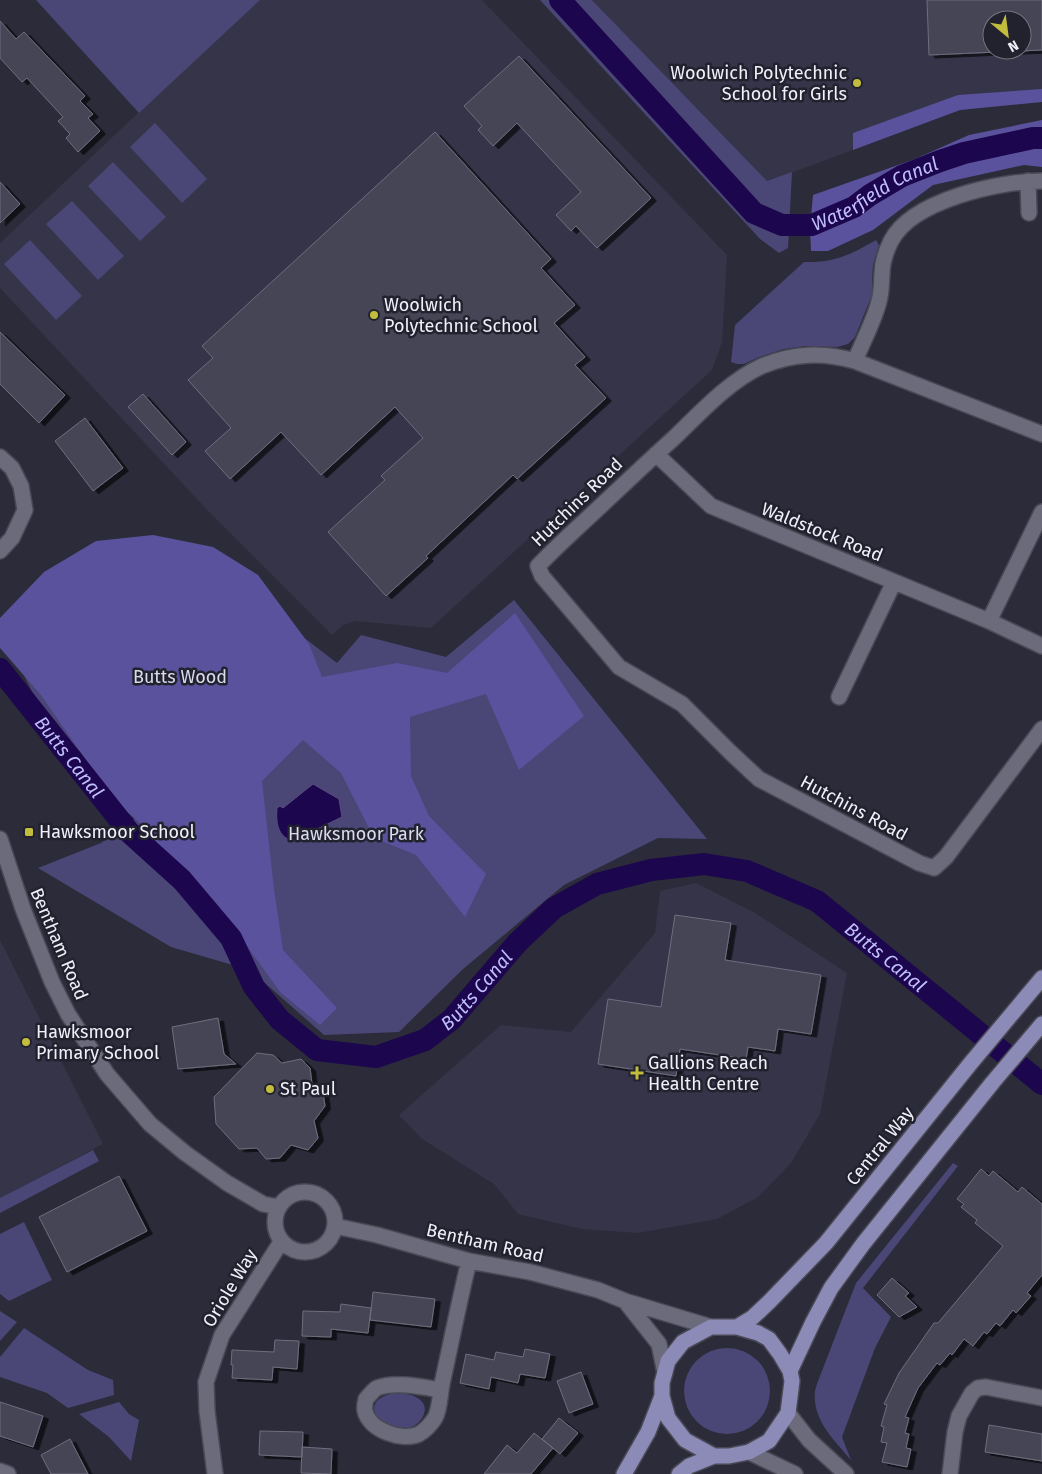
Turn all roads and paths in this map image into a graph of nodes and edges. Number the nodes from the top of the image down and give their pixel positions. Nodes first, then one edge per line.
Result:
1 (1035, 181) edge
2 (1029, 213) dead end
3 (855, 361) junction
4 (1042, 434) edge
5 (656, 454) junction
6 (0, 457) edge
7 (1042, 512) edge
8 (0, 551) edge
9 (894, 582) junction
10 (989, 622) junction
11 (1042, 646) edge
12 (839, 697) dead end
13 (1042, 729) edge
14 (0, 839) edge
15 (1042, 978) edge
16 (1038, 1028) edge
17 (278, 1208) junction
18 (335, 1226) junction
19 (281, 1242) junction
20 (469, 1261) junction
21 (625, 1301) junction
22 (711, 1327) junction
23 (737, 1327) junction
24 (790, 1371) junction
25 (665, 1374) junction
26 (440, 1390) junction
27 (662, 1396) junction
28 (1042, 1398) edge
29 (788, 1413) junction
30 (749, 1452) junction
31 (714, 1456) junction
32 (0, 1471) edge
33 (8, 1474) edge
34 (215, 1474) edge
35 (624, 1474) edge
36 (679, 1474) edge
37 (795, 1474) edge
38 (846, 1474) edge
39 (950, 1474) edge

1 - 2 street
1 - 3 street
3 - 4 street, Hutchins Road
3 - 5 street, Hutchins Road
5 - 9 street, Waldstock Road
5 - 13 street, Hutchins Road
6 - 8 street
7 - 10 street
9 - 10 street, Waldstock Road
9 - 12 street
10 - 11 street, Waldstock Road
14 - 17 street, Bentham Road
15 - 23 main road, Central Way
16 - 24 main road
17 - 18 street
17 - 19 street
18 - 19 street
18 - 20 street, Bentham Road
19 - 34 street, Oriole Way
20 - 21 street, Bentham Road
20 - 26 street
21 - 22 street, Bentham Road
21 - 25 street, Bentham Road
22 - 23 main road
22 - 25 main road
23 - 24 main road
24 - 29 main road
25 - 27 main road
26 - 26 street
27 - 31 main road
27 - 35 main road
28 - 39 street
29 - 30 main road
29 - 38 street
30 - 31 main road
30 - 37 street
31 - 36 main road
32 - 33 street

